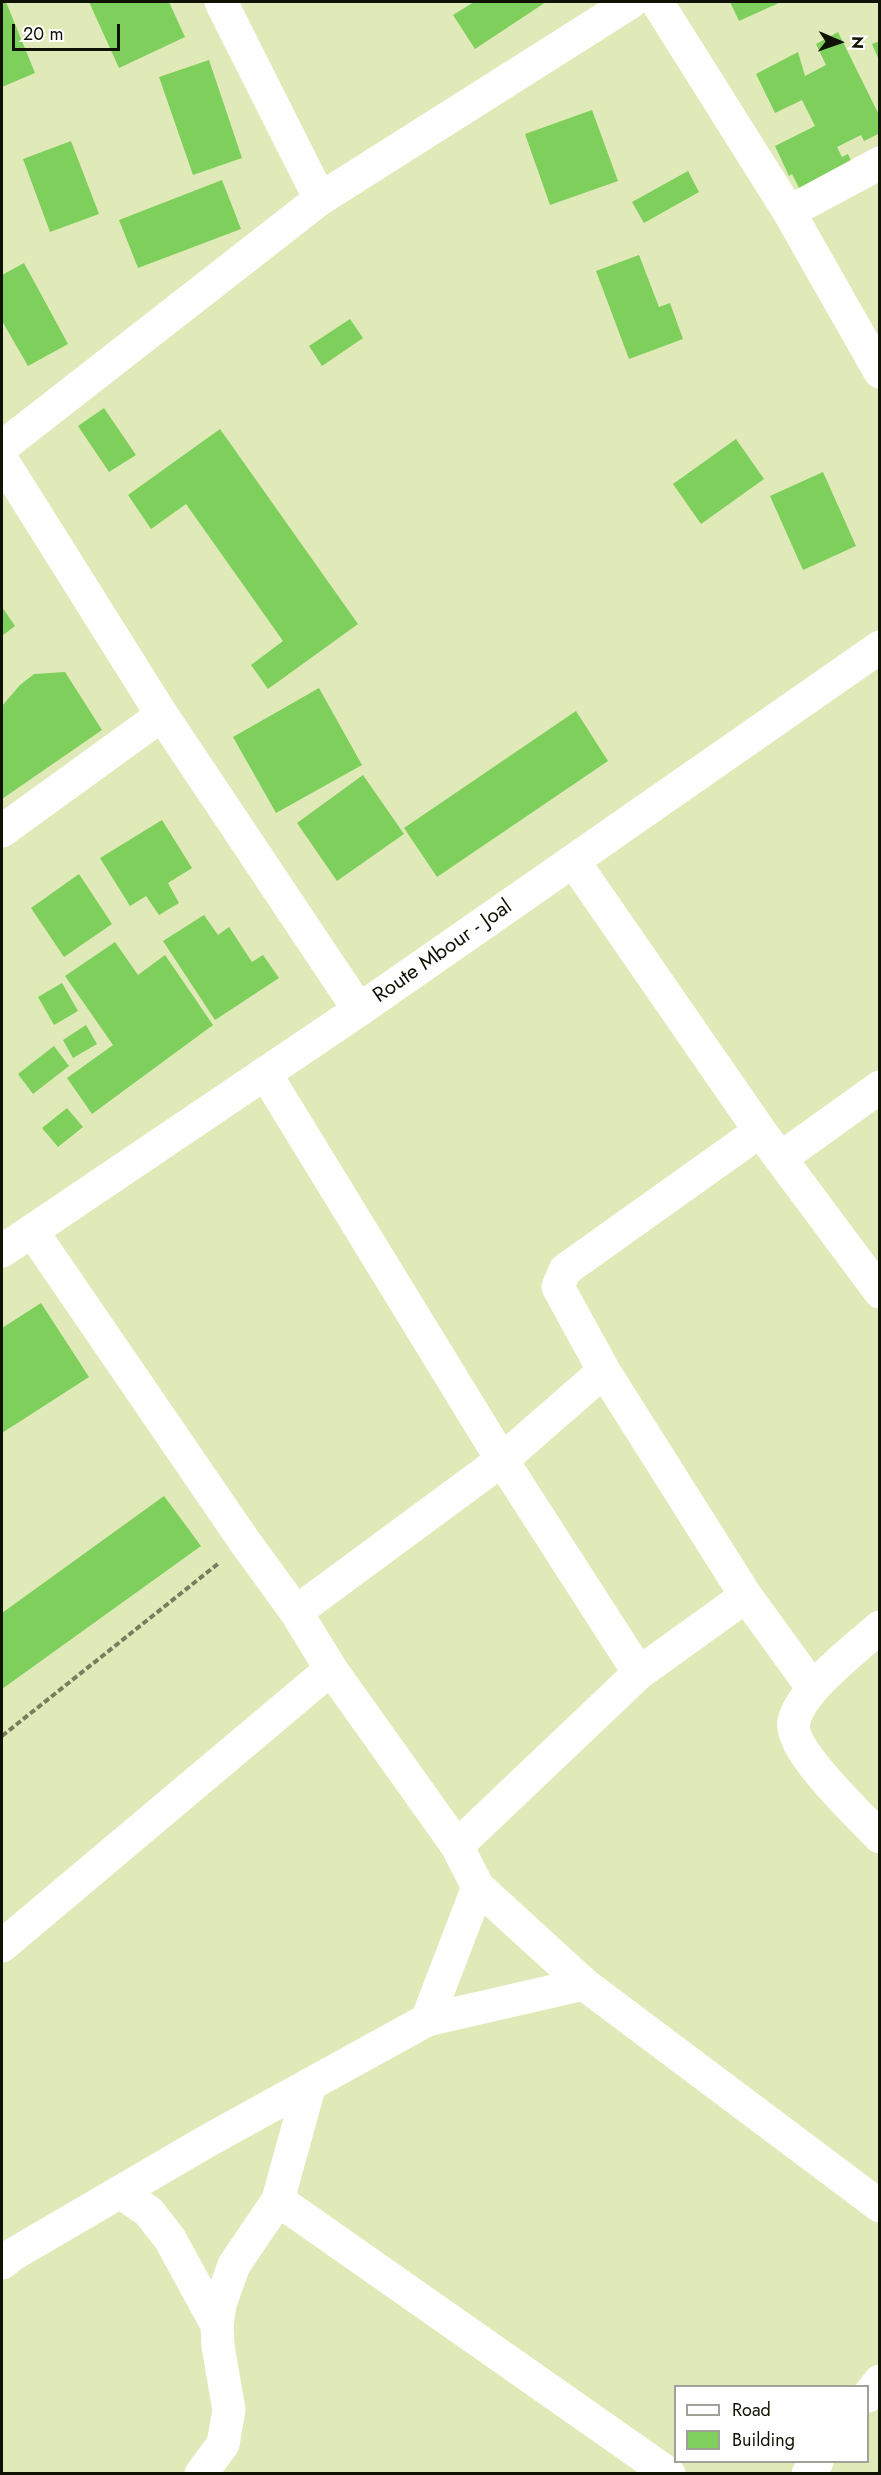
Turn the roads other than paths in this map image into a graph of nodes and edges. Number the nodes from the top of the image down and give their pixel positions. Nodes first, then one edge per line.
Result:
1 (221, 2) edge
2 (631, 2) edge
3 (657, 2) edge
4 (879, 163) edge
5 (320, 199) junction
6 (789, 212) junction
7 (879, 372) edge
8 (2, 447) edge
9 (2, 460) edge
10 (879, 647) edge
11 (162, 715) junction
12 (2, 831) edge
13 (574, 862) junction
14 (359, 1010) junction
15 (265, 1073) junction
16 (879, 1087) edge
17 (760, 1131) junction
18 (781, 1158) junction
19 (32, 1231) junction
20 (2, 1251) edge
21 (879, 1292) edge
22 (604, 1371) junction
23 (502, 1460) junction
24 (746, 1596) junction
25 (296, 1612) junction
26 (879, 1627) edge
27 (331, 1670) junction
28 (639, 1673) junction
29 (812, 1688) junction
30 (879, 1837) edge
31 (457, 1846) junction
32 (478, 1887) junction
33 (2, 1946) edge
34 (584, 1984) junction
35 (428, 2020) junction
36 (310, 2084) junction
37 (120, 2192) junction
38 (278, 2200) junction
39 (879, 2206) edge
40 (2, 2264) edge
41 (217, 2325) junction
42 (879, 2381) edge
43 (869, 2394) edge
44 (203, 2473) edge
45 (669, 2474) edge

1 - 5 street
2 - 5 street
3 - 6 street
4 - 6 street
5 - 8 street
6 - 7 street
9 - 11 street
10 - 13 street, Route Mbour - Joal
11 - 12 street
11 - 14 street
13 - 14 street, Route Mbour - Joal
13 - 17 street
14 - 15 street, Route Mbour - Joal
15 - 19 street, Route Mbour - Joal
15 - 23 street
16 - 18 street
17 - 18 street
17 - 22 street
18 - 21 street
19 - 20 street, Route Mbour - Joal
19 - 25 street
22 - 23 street
22 - 24 street
23 - 25 street
23 - 28 street
24 - 28 street
24 - 29 street
25 - 27 street
26 - 29 street
27 - 31 street
27 - 33 street
28 - 31 street
29 - 30 street
31 - 32 street
32 - 34 street
32 - 35 street
34 - 35 street
34 - 39 street
35 - 36 street
36 - 37 street
36 - 38 street
37 - 40 street
37 - 41 street
38 - 41 street
38 - 45 street
41 - 44 street
42 - 43 street

